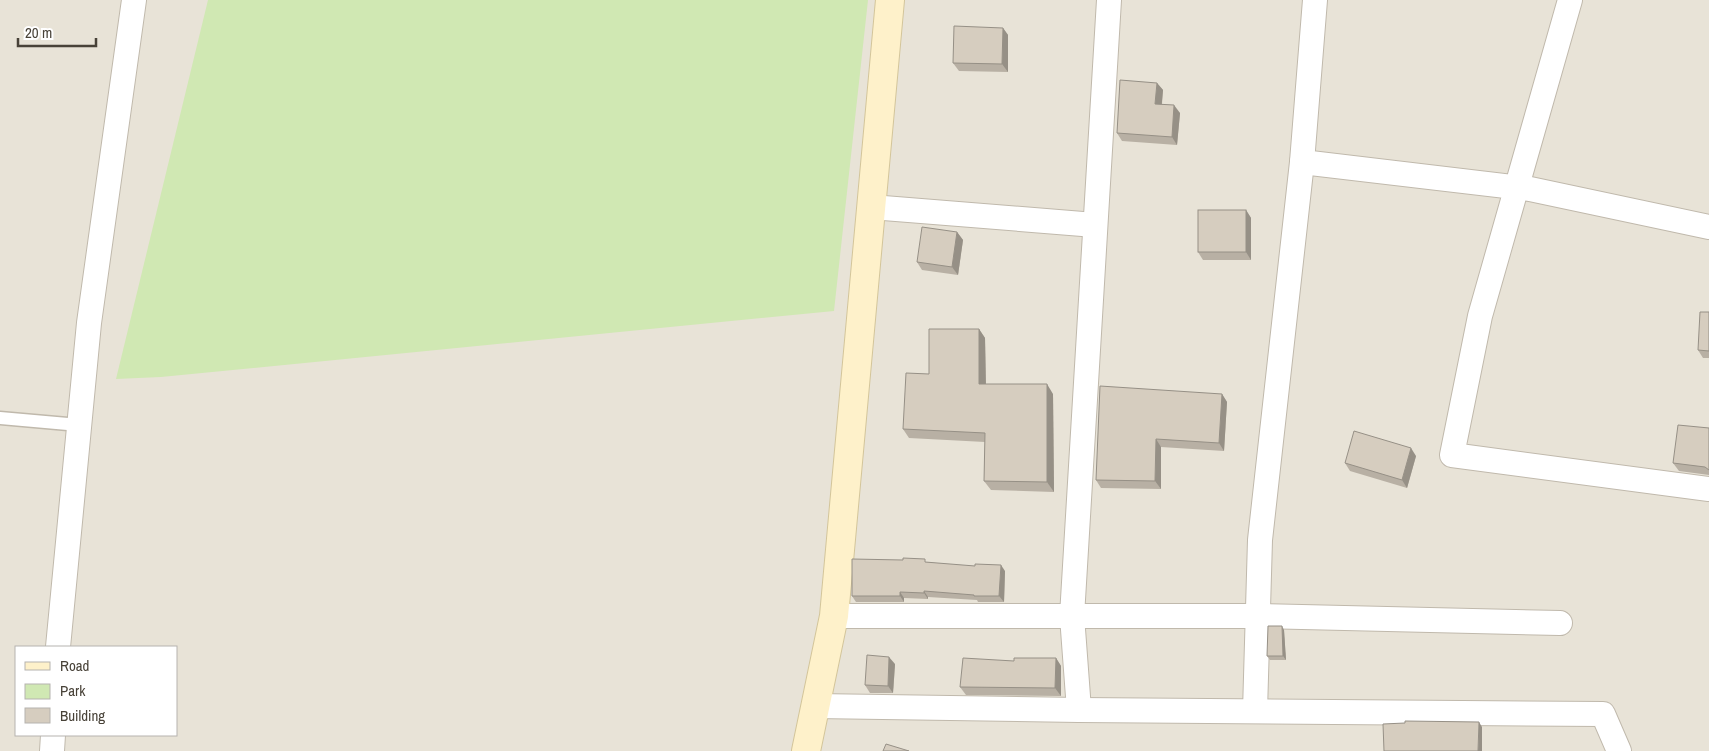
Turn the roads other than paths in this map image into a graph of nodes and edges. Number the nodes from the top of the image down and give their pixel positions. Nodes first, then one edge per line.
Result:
1 (134, 0) edge
2 (890, 0) edge
3 (1109, 0) edge
4 (1314, 0) edge
5 (1570, 0) edge
6 (1302, 162) junction
7 (1517, 187) junction
8 (871, 207) junction
9 (1094, 225) junction
10 (1709, 227) edge
11 (0, 418) edge
12 (79, 425) junction
13 (1709, 488) edge
14 (834, 616) junction
15 (1072, 616) junction
16 (1257, 616) junction
17 (1560, 623) dead end
18 (58, 646) edge
19 (816, 706) junction
20 (1079, 710) junction
21 (1256, 711) junction
22 (53, 736) edge
23 (52, 751) edge
24 (806, 751) edge
25 (1619, 751) edge

1 - 12 street
2 - 8 street
3 - 9 street
4 - 6 street
5 - 7 street
6 - 7 street
6 - 16 street
7 - 10 street
7 - 13 street
8 - 9 street
8 - 14 street
9 - 15 street
11 - 12 lane
12 - 18 street
14 - 15 street
14 - 19 street
15 - 16 street
15 - 20 street
16 - 17 street
16 - 21 street
19 - 20 street
19 - 24 street
20 - 21 street
21 - 25 street
22 - 23 street

